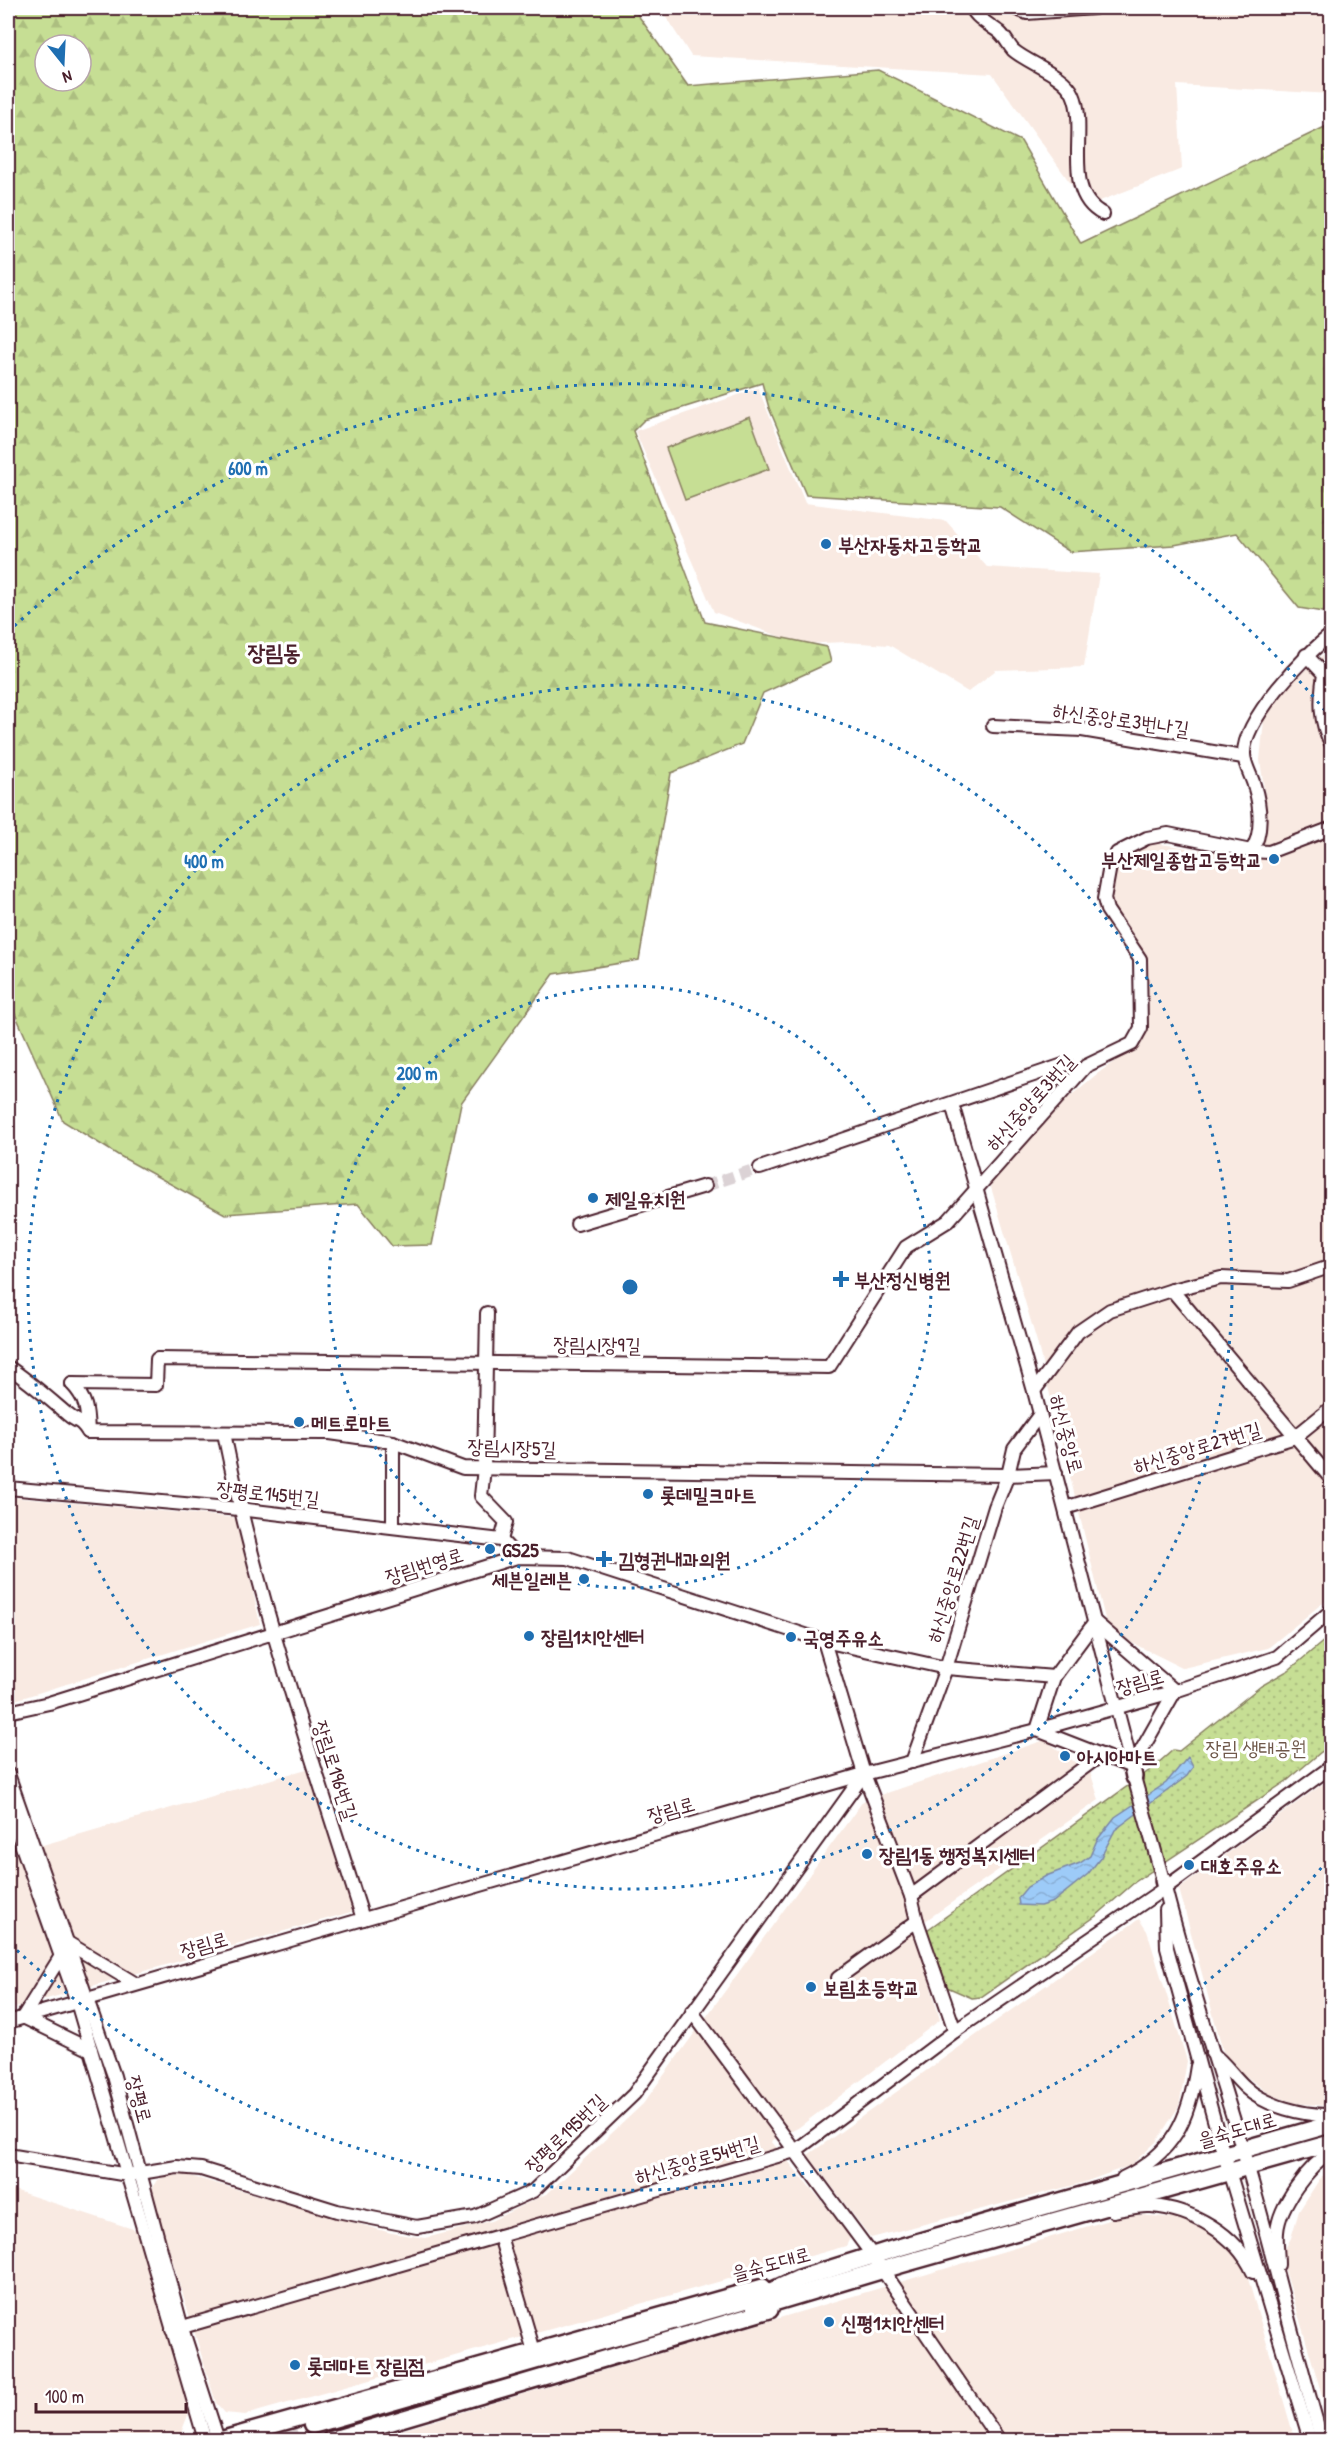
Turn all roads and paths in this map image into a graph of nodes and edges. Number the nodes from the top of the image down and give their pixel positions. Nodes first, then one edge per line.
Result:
1 (972, 8) edge
2 (1014, 8) edge
3 (1094, 8) edge
4 (1102, 214) dead end
5 (1332, 633) edge
6 (1306, 655) junction
7 (993, 726) dead end
8 (1332, 745) edge
9 (1243, 757) junction
10 (1332, 828) edge
11 (1251, 851) junction
12 (1066, 1064) dead end
13 (952, 1104) junction
14 (760, 1168) tunnel mouth
15 (705, 1186) tunnel mouth
16 (976, 1191) junction
17 (577, 1224) dead end
18 (1332, 1266) edge
19 (1172, 1290) junction
20 (487, 1313) dead end
21 (486, 1361) junction
22 (8, 1367) edge
23 (1034, 1391) junction
24 (1332, 1407) edge
25 (1040, 1414) junction
26 (88, 1432) junction
27 (224, 1433) junction
28 (1295, 1437) junction
29 (393, 1442) junction
30 (484, 1468) junction
31 (1056, 1473) junction
32 (1008, 1475) junction
33 (1332, 1480) edge
34 (8, 1488) edge
35 (1065, 1508) junction
36 (239, 1509) junction
37 (393, 1525) junction
38 (501, 1540) junction
39 (517, 1557) junction
40 (1332, 1610) edge
41 (1095, 1622) junction
42 (272, 1633) junction
43 (824, 1641) junction
44 (946, 1668) junction
45 (1054, 1677) junction
46 (1175, 1691) junction
47 (49, 1703) junction
48 (1117, 1708) junction
49 (8, 1712) edge
50 (8, 1720) edge
51 (1037, 1730) junction
52 (1101, 1755) junction
53 (912, 1762) junction
54 (1332, 1766) edge
55 (1133, 1772) junction
56 (8, 1774) edge
57 (864, 1774) junction
58 (8, 1807) edge
59 (1164, 1884) junction
60 (910, 1896) junction
61 (363, 1919) junction
62 (917, 1921) junction
63 (68, 1943) junction
64 (61, 1956) junction
65 (837, 1978) dead end
66 (136, 1984) junction
67 (82, 2000) junction
68 (692, 2012) junction
69 (23, 2017) junction
70 (8, 2022) edge
71 (955, 2031) junction
72 (91, 2050) junction
73 (1211, 2052) junction
74 (1198, 2062) junction
75 (1332, 2115) edge
76 (1332, 2124) edge
77 (1332, 2143) edge
78 (795, 2151) junction
79 (1332, 2152) edge
80 (8, 2155) edge
81 (1224, 2155) junction
82 (1245, 2158) junction
83 (1229, 2172) junction
84 (134, 2175) junction
85 (1097, 2191) junction
86 (1085, 2212) junction
87 (500, 2236) junction
88 (877, 2263) junction
89 (1278, 2281) junction
90 (1263, 2284) junction
91 (799, 2287) junction
92 (177, 2329) junction
93 (534, 2351) junction
94 (319, 2433) tunnel mouth
95 (205, 2440) edge
96 (219, 2440) edge
97 (999, 2440) edge
98 (1310, 2440) edge
99 (1322, 2440) edge

1 - 4 street
2 - 3 street
5 - 6 street
6 - 8 street
6 - 9 street
7 - 9 street, 하신중앙로3번나길
9 - 11 street
10 - 11 street
11 - 16 street, 하신중앙로3번길
12 - 13 street
13 - 14 street
13 - 16 street, 하신중앙로
15 - 17 street
16 - 21 street, 장림시장9길
16 - 23 street, 하신중앙로
18 - 19 street
19 - 23 street
19 - 28 street
20 - 21 street
21 - 26 street, 장림시장9길
21 - 30 street
22 - 26 street
23 - 25 street, 하신중앙로
24 - 28 street, 하신중앙로27번길
25 - 31 street, 하신중앙로
25 - 32 street, 하신중앙로22번길
26 - 27 street, 장림시장5길
27 - 29 street, 장림시장5길
27 - 36 street, 장림로196번길
28 - 33 street
28 - 35 street, 하신중앙로27번길
29 - 30 street, 장림시장5길
29 - 37 street
30 - 32 street, 장림시장5길
30 - 38 street
31 - 32 street, 장림시장5길
31 - 35 street, 하신중앙로
32 - 44 street, 하신중앙로22번길
34 - 36 street, 장평로145번길
35 - 41 street, 하신중앙로
36 - 37 street, 장평로145번길
36 - 42 street, 장림로196번길
37 - 38 street, 장평로145번길
38 - 39 street
39 - 42 street, 장림번영로
39 - 43 street, 장림번영로
40 - 46 street, 장림로
41 - 45 street
41 - 46 street
41 - 48 street, 하신중앙로
42 - 47 street, 장림번영로
42 - 61 street, 장림로196번길
43 - 44 street, 장림번영로
43 - 57 street
44 - 45 street, 장림번영로
44 - 53 street, 하신중앙로22번길
45 - 51 street
46 - 48 street, 장림로
46 - 55 street
47 - 49 street, 장림번영로
47 - 50 street
48 - 51 street, 장림로
48 - 55 street, 하신중앙로
51 - 52 street
51 - 53 street, 장림로
52 - 55 street
52 - 60 street
53 - 57 street, 장림로
54 - 59 street, 하신중앙로54번길
55 - 59 street, 하신중앙로
56 - 63 street, 장평로
57 - 60 street
57 - 61 street, 장림로
57 - 68 street, 장평로195번길
58 - 64 street, 장평로
59 - 71 street, 하신중앙로54번길
59 - 73 street
59 - 74 street
60 - 62 street
61 - 66 street, 장림로
62 - 65 street
62 - 71 street
63 - 66 street
63 - 67 street, 장평로
64 - 67 street, 장평로
64 - 69 street
66 - 67 street, 장림로
67 - 69 street, 장림로
67 - 72 street, 장평로
67 - 84 street, 장평로
68 - 78 street
68 - 84 street, 장평로195번길
69 - 70 street, 장림로
69 - 72 street
71 - 78 street, 하신중앙로54번길
72 - 84 street, 장평로
73 - 75 street
73 - 82 street
74 - 81 street
74 - 85 street
76 - 82 highway, 을숙도대로
77 - 82 highway, 을숙도대로
78 - 87 street, 하신중앙로54번길
78 - 88 street
79 - 89 street
80 - 84 street, 장평로195번길
81 - 82 highway, 을숙도대로
81 - 83 street
81 - 85 highway, 을숙도대로
82 - 83 highway, 을숙도대로
82 - 89 street
83 - 86 highway, 을숙도대로
83 - 90 street
84 - 92 street, 장평로
85 - 88 highway, 을숙도대로
86 - 88 highway, 을숙도대로
86 - 90 street
87 - 92 street, 하신중앙로54번길
87 - 93 street
88 - 91 highway, 을숙도대로
88 - 97 street
89 - 99 street
90 - 98 street
91 - 93 main road, 을숙도대로
91 - 94 highway
92 - 95 street, 장평로
92 - 96 street, 장평로
93 - 96 main road, 을숙도대로

